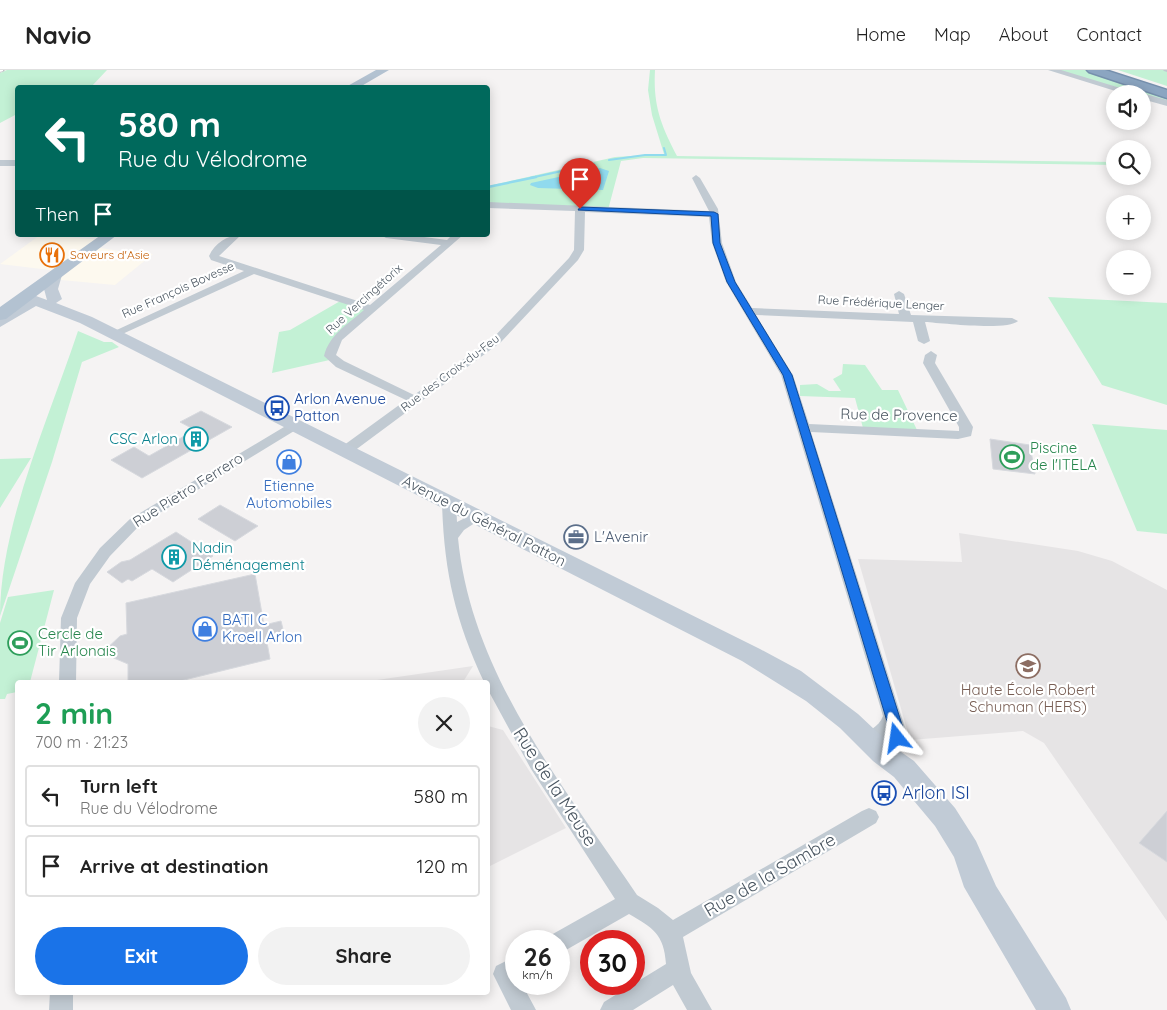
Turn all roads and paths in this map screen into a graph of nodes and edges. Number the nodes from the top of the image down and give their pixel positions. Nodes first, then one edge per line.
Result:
1 (384, 70) edge
2 (1052, 70) edge
3 (1093, 70) edge
4 (1111, 70) edge
5 (355, 85) edge
6 (1106, 85) edge
7 (1167, 88) edge
8 (1167, 94) edge
9 (1151, 99) edge
10 (1167, 103) edge
11 (0, 163) edge
12 (15, 163) edge
13 (696, 178) dead end
14 (490, 205) edge
15 (580, 209) junction
16 (714, 214) junction
17 (107, 237) edge
18 (234, 237) edge
19 (402, 237) edge
20 (456, 237) edge
21 (448, 243) junction
22 (253, 271) junction
23 (55, 275) junction
24 (899, 294) dead end
25 (28, 295) junction
26 (54, 299) junction
27 (370, 309) junction
28 (749, 310) junction
29 (70, 312) junction
30 (0, 315) edge
31 (912, 318) junction
32 (1012, 321) dead end
33 (0, 322) edge
34 (114, 334) junction
35 (924, 341) dead end
36 (931, 355) dead end
37 (415, 400) junction
38 (294, 425) junction
39 (804, 428) junction
40 (345, 451) junction
41 (449, 503) junction
42 (477, 517) junction
43 (450, 538) junction
44 (68, 680) edge
45 (876, 747) junction
46 (869, 817) dead end
47 (629, 902) junction
48 (670, 933) junction
49 (570, 936) edge
50 (678, 968) junction
51 (62, 995) edge
52 (516, 995) edge
53 (61, 1010) edge
54 (524, 1010) edge
55 (612, 1010) edge
56 (700, 1010) edge
57 (1054, 1010) edge

1 - 5 main road
2 - 6 street
3 - 8 highway
4 - 7 highway
9 - 10 street
11 - 12 street
13 - 16 street
14 - 15 street
15 - 16 street
15 - 37 street, Rue des Croix-du-Feu
16 - 28 street
17 - 23 main road
18 - 22 street, Rue François Bovesse
19 - 21 street
20 - 21 street, Rue Vercingétorix
21 - 27 street, Rue Vercingétorix
22 - 27 street, Rue François Bovesse
22 - 34 street, Rue François Bovesse
23 - 25 main road
23 - 26 main road
24 - 31 street
25 - 26 main road
25 - 29 main road
25 - 30 main road
26 - 29 main road
27 - 37 street, Rue Vercingétorix
28 - 31 street, Rue Frédérique Lenger
28 - 39 street
29 - 33 main road
29 - 34 main road, Avenue du Général Patton
31 - 32 street, Rue Frédérique Lenger
31 - 35 street
34 - 38 main road, Avenue du Général Patton
36 - 39 street, Rue de Provence
37 - 40 street, Rue des Croix-du-Feu
38 - 40 main road, Avenue du Général Patton
38 - 44 street, Rue Pietro Ferrero
39 - 45 street
40 - 41 main road, Avenue du Général Patton
41 - 42 main road, Avenue du Général Patton
41 - 43 street, Rue de la Meuse
42 - 43 street
42 - 45 main road, Avenue du Général Patton
43 - 47 street, Rue de la Meuse
45 - 57 main road, Avenue du Général Patton
46 - 48 street, Rue de la Sambre
47 - 48 street, Rue de la Meuse
47 - 49 street
48 - 50 street, Rue de la Meuse
50 - 55 street
50 - 56 street, Rue de la Meuse
51 - 53 street
52 - 54 street

